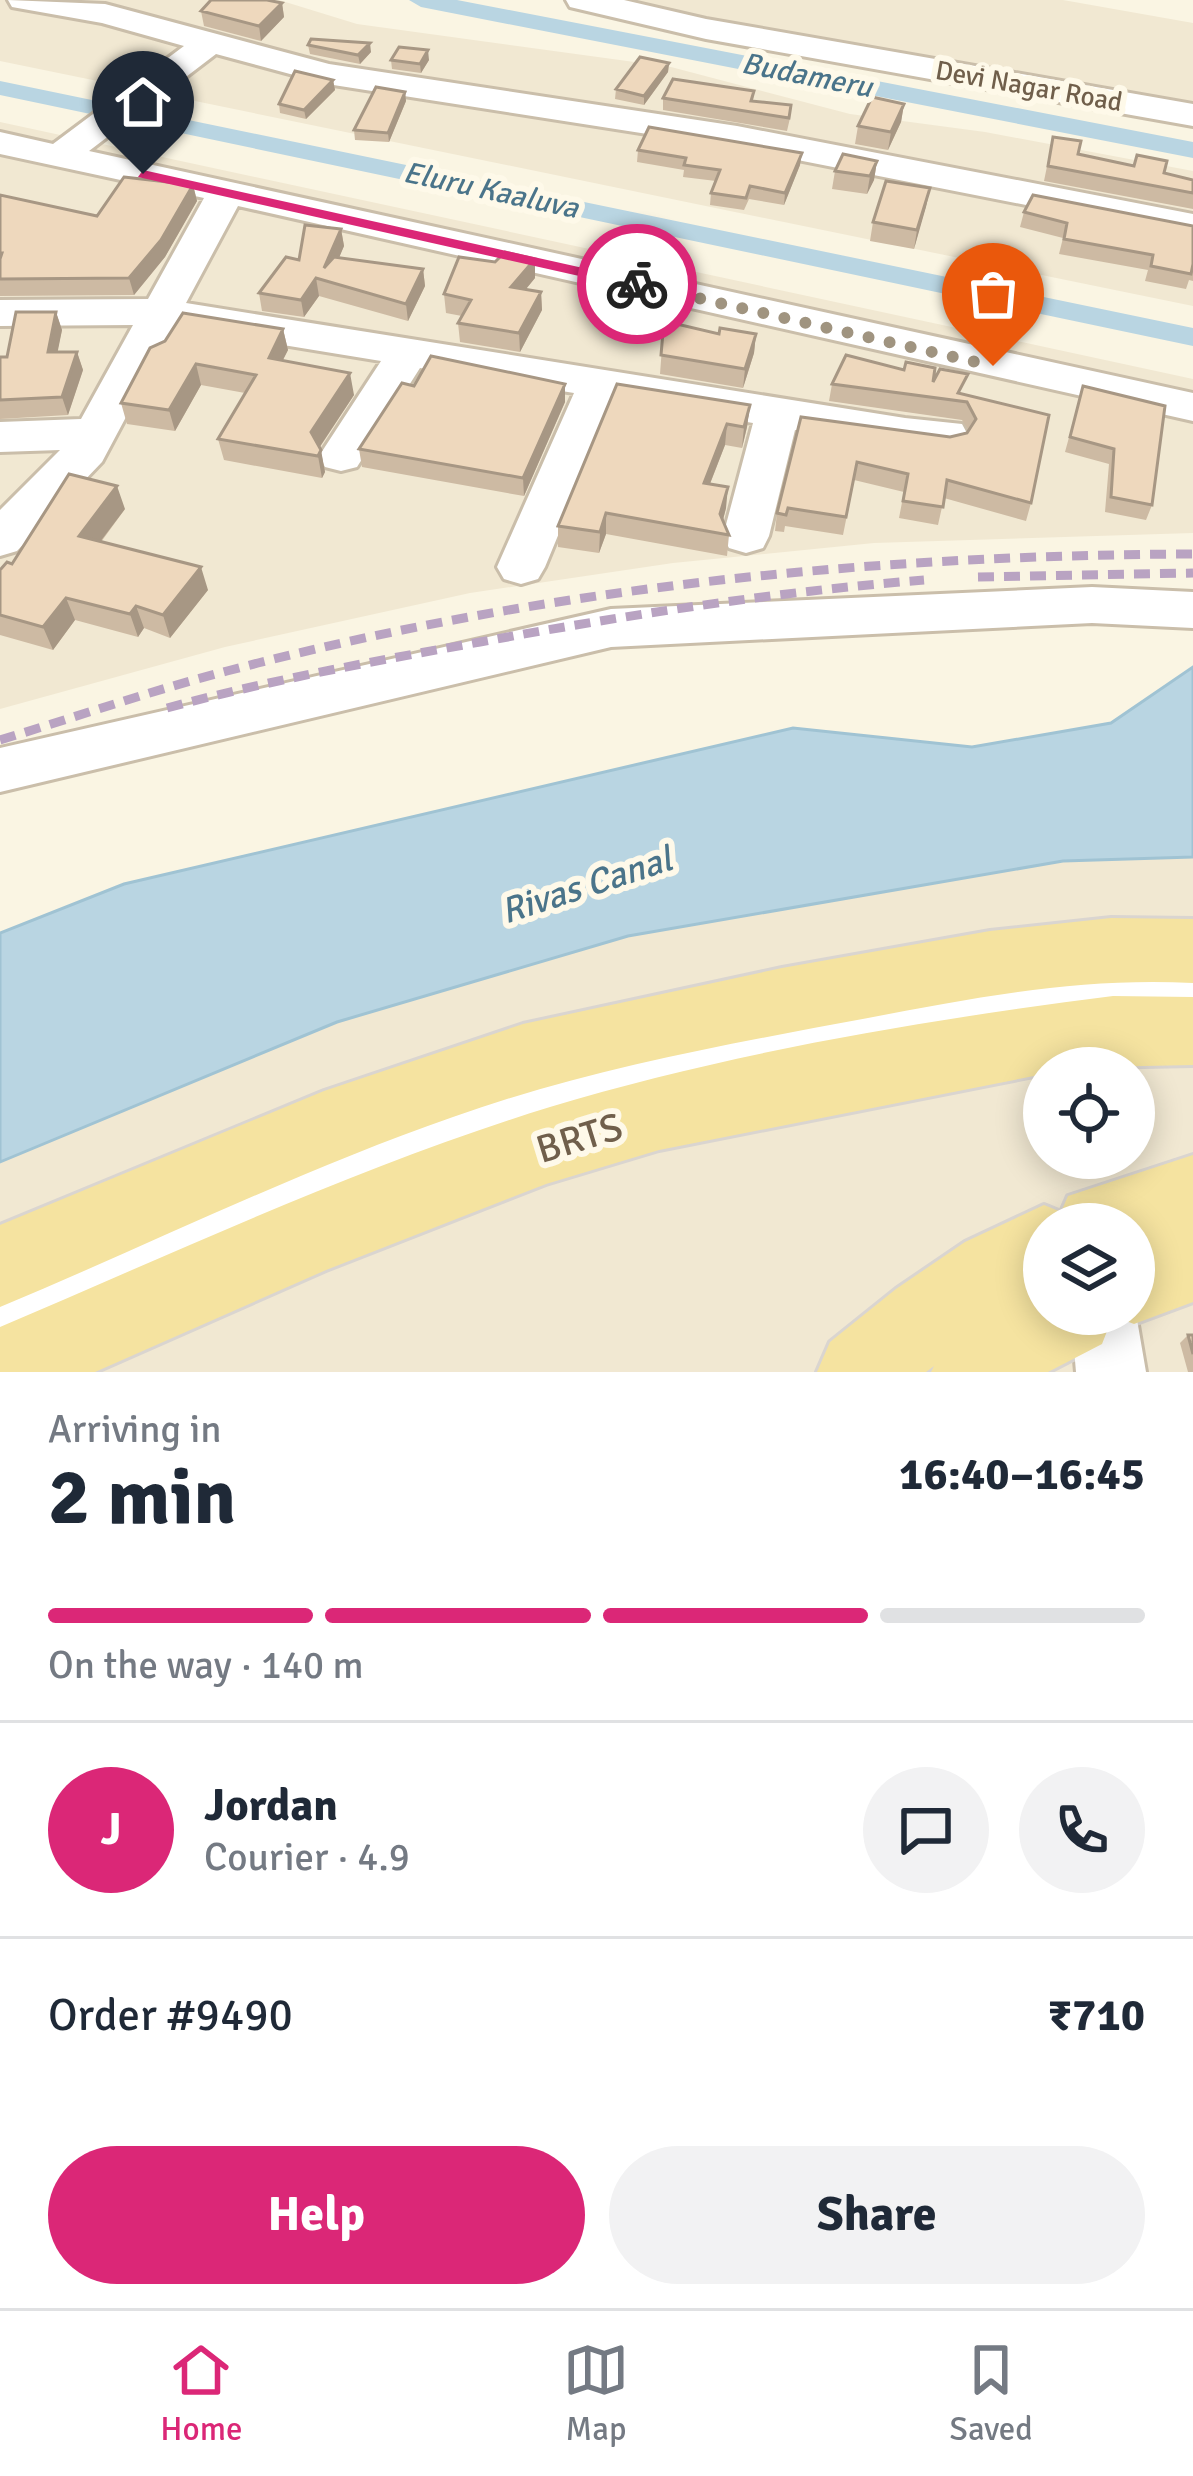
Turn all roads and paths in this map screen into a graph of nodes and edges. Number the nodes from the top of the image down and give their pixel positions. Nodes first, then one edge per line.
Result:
1 (24, 0) edge
2 (589, 1) edge
3 (712, 14) edge
4 (208, 44) junction
5 (1193, 115) edge
6 (0, 143) edge
7 (70, 149) junction
8 (226, 192) junction
9 (1193, 226) edge
10 (161, 312) junction
11 (0, 313) edge
12 (409, 353) junction
13 (599, 384) junction
14 (1193, 407) edge
15 (778, 412) junction
16 (95, 434) junction
17 (946, 435) edge
18 (0, 437) edge
19 (341, 456) dead end
20 (746, 536) dead end
21 (0, 539) edge
22 (521, 567) dead end
23 (1193, 610) edge
24 (0, 770) edge
25 (1193, 951) edge
26 (1193, 990) edge
27 (1193, 1031) edge
28 (1193, 1194) edge
29 (1155, 1206) edge
30 (1023, 1257) edge
31 (1193, 1261) edge
32 (0, 1266) edge
33 (1155, 1275) edge
34 (0, 1316) edge
35 (1032, 1335) edge
36 (1108, 1335) edge
37 (0, 1370) edge
38 (860, 1372) edge
39 (974, 1372) edge
40 (1112, 1372) edge

1 - 4 street
2 - 3 street, Devi Nagar Road
3 - 5 street, Devi Nagar Road
4 - 7 street
4 - 9 street
6 - 7 street
7 - 8 street
8 - 10 street
8 - 14 street
10 - 11 street
10 - 12 street
10 - 16 street
12 - 13 street
12 - 19 street
13 - 15 street
13 - 22 street
15 - 17 street
15 - 20 street
16 - 18 street
16 - 21 street
23 - 24 street
25 - 32 main road
26 - 34 street, BRTS
27 - 37 main road, BRTS
28 - 29 main road
30 - 38 main road
31 - 33 main road
35 - 39 main road
36 - 40 street

